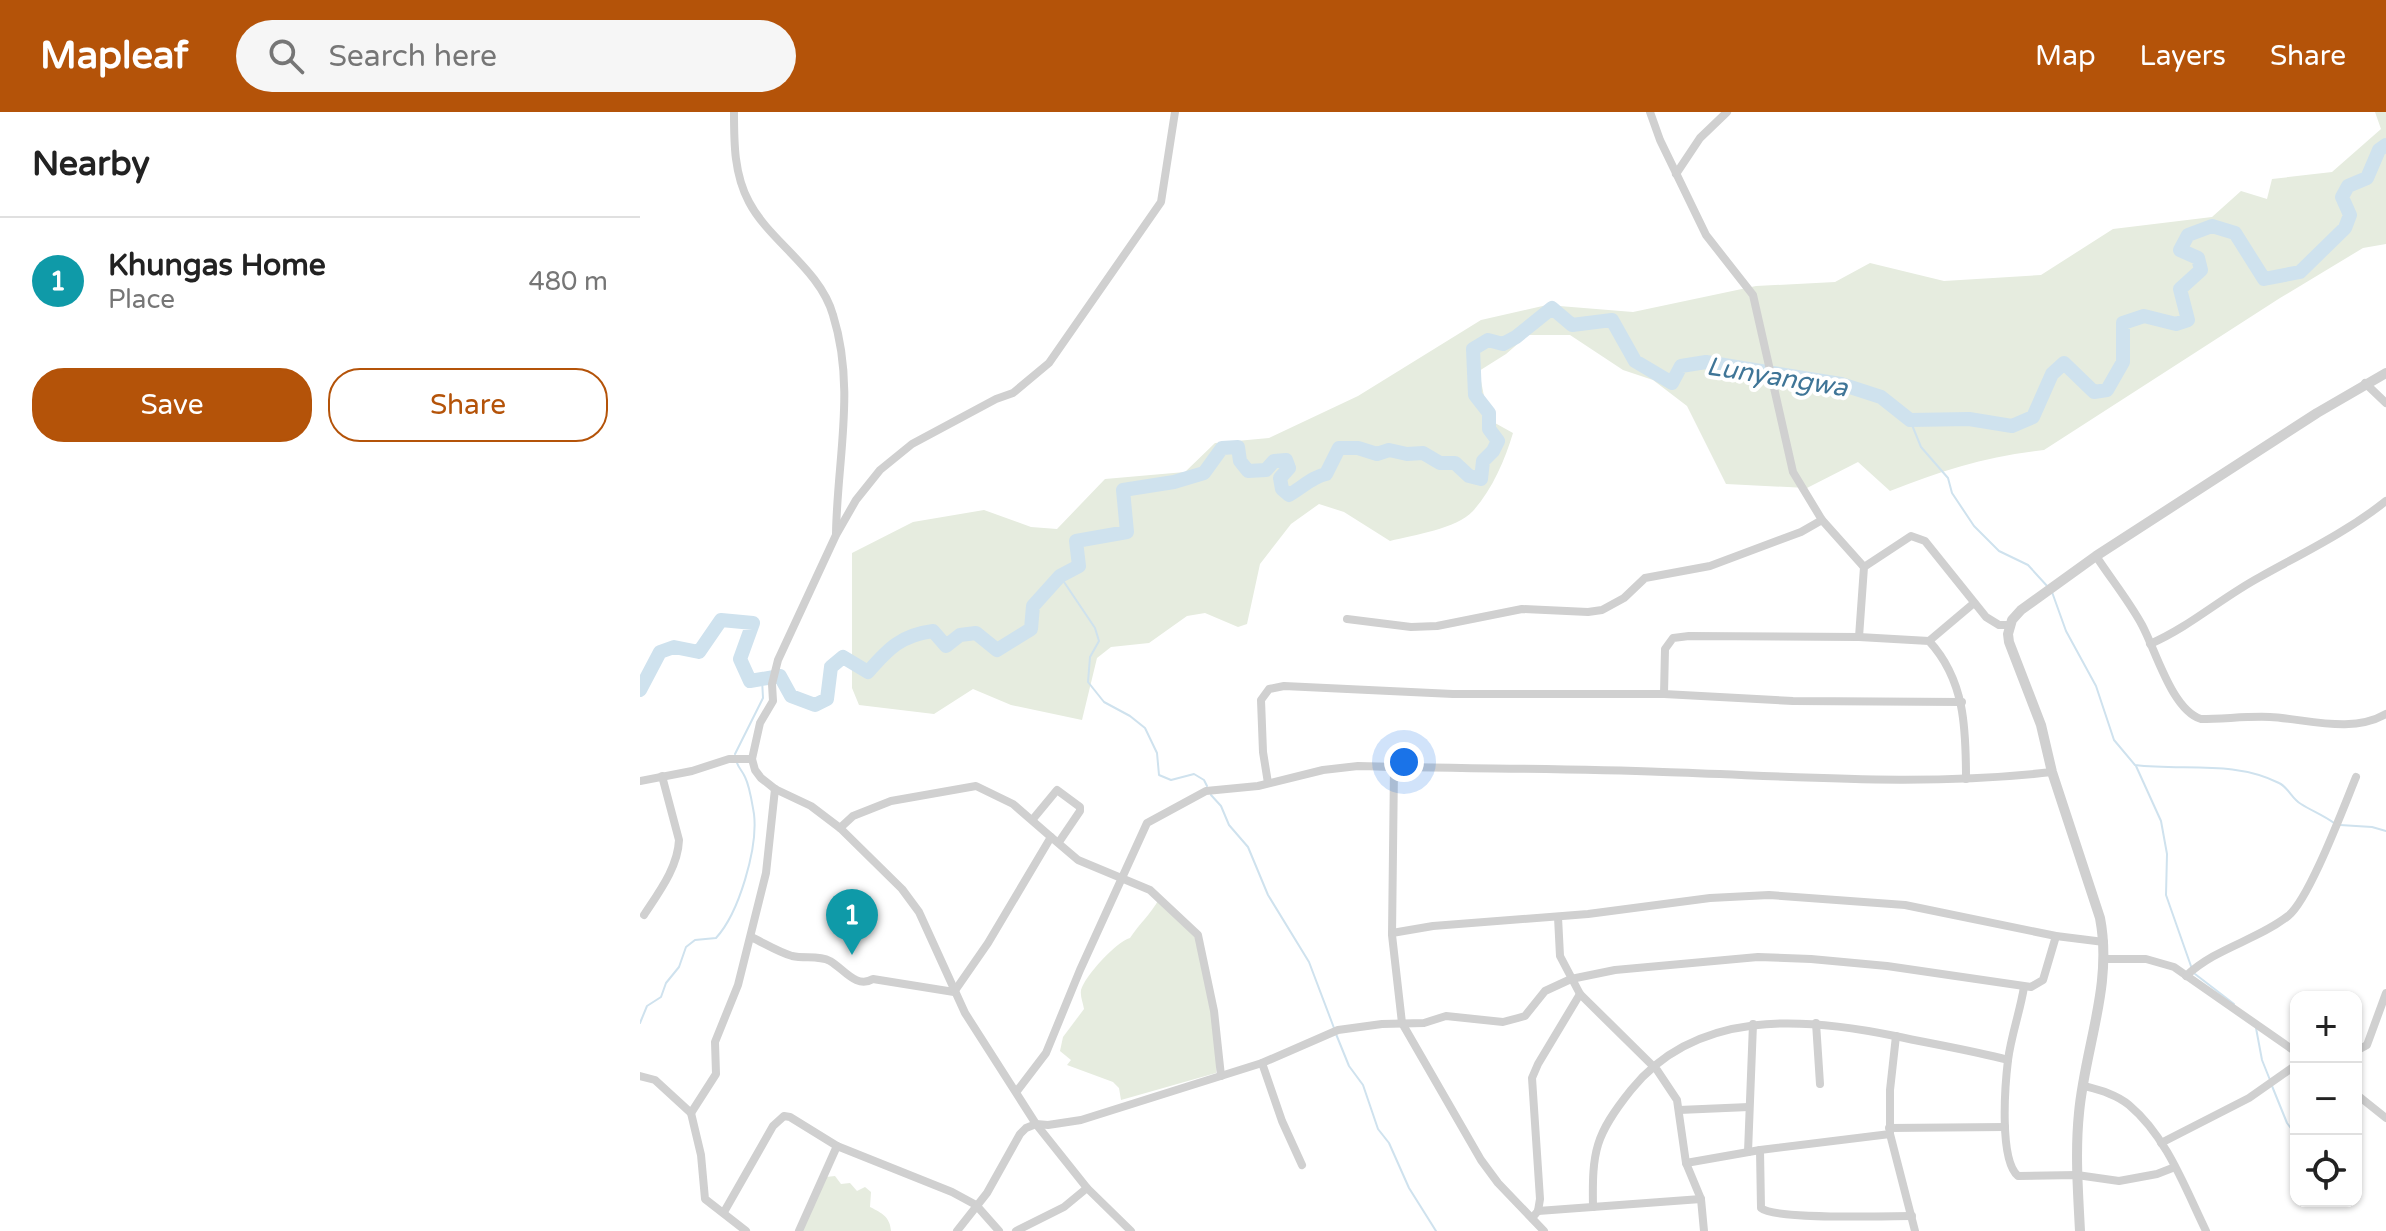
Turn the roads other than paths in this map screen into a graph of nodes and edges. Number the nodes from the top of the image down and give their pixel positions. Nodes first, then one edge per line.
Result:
1 (734, 112) edge
2 (1175, 112) edge
3 (1650, 112) edge
4 (1727, 112) edge
5 (1676, 174) junction
6 (2386, 373) edge
7 (2365, 383) junction
8 (2386, 403) edge
9 (2385, 503) edge
10 (1822, 520) junction
11 (836, 535) junction
12 (2096, 556) junction
13 (1864, 567) junction
14 (1974, 603) junction
15 (1347, 619) dead end
16 (2009, 625) junction
17 (1859, 637) junction
18 (1929, 641) junction
19 (2150, 644) junction
20 (1664, 694) junction
21 (1962, 702) junction
22 (2386, 714) edge
23 (752, 759) junction
24 (1394, 767) junction
25 (2052, 772) junction
26 (662, 776) junction
27 (2356, 777) dead end
28 (1966, 779) junction
29 (640, 781) edge
30 (1268, 783) junction
31 (775, 789) junction
32 (1033, 819) junction
33 (840, 828) junction
34 (1055, 839) junction
35 (1124, 877) junction
36 (644, 915) dead end
37 (1558, 917) junction
38 (1392, 933) junction
39 (2056, 936) junction
40 (751, 937) junction
41 (2104, 942) junction
42 (2104, 959) junction
43 (2186, 976) junction
44 (1571, 979) junction
45 (2024, 987) junction
46 (954, 992) junction
47 (2386, 993) edge
48 (1580, 994) junction
49 (1402, 1023) junction
50 (1816, 1023) junction
51 (1753, 1024) junction
52 (1896, 1036) junction
53 (2290, 1048) edge
54 (2362, 1048) edge
55 (2008, 1060) junction
56 (1262, 1063) junction
57 (1652, 1066) junction
58 (2290, 1069) edge
59 (640, 1076) edge
60 (1221, 1076) junction
61 (1820, 1084) dead end
62 (2084, 1086) junction
63 (1017, 1091) junction
64 (2362, 1099) edge
65 (1749, 1107) junction
66 (1679, 1110) junction
67 (691, 1113) junction
68 (2386, 1118) edge
69 (1036, 1124) junction
70 (2005, 1127) junction
71 (1890, 1131) junction
72 (2161, 1143) junction
73 (837, 1146) junction
74 (1760, 1150) junction
75 (1748, 1152) junction
76 (1686, 1163) junction
77 (1302, 1165) dead end
78 (2175, 1167) junction
79 (2077, 1175) junction
80 (1087, 1188) junction
81 (1701, 1199) junction
82 (976, 1205) junction
83 (1593, 1207) junction
84 (724, 1212) junction
85 (1535, 1215) junction
86 (1912, 1216) junction
87 (746, 1231) edge
88 (799, 1231) edge
89 (957, 1231) edge
90 (999, 1231) edge
91 (1016, 1231) edge
92 (1131, 1231) edge
93 (1544, 1231) edge
94 (1704, 1231) edge
95 (1915, 1231) edge
96 (2080, 1231) edge
97 (2206, 1231) edge

1 - 11 street
2 - 11 street
3 - 5 street
4 - 5 street
5 - 10 street
6 - 7 street
7 - 8 street
7 - 12 street
9 - 19 street
10 - 13 street
10 - 15 street
11 - 23 street
12 - 16 street
12 - 19 street
13 - 14 street
13 - 17 street
14 - 16 street
14 - 18 street
16 - 25 street
17 - 18 street
17 - 20 street
18 - 21 street
19 - 22 street
20 - 21 street
20 - 30 street
21 - 28 street
23 - 26 street
23 - 31 street
24 - 28 street
24 - 30 street
24 - 38 street
25 - 28 street
25 - 41 street
26 - 29 street
26 - 36 street
27 - 43 street
30 - 35 street
31 - 33 street
31 - 40 street
32 - 33 street
32 - 34 street
32 - 34 street
33 - 46 street
34 - 35 street
34 - 46 street
35 - 60 street
35 - 63 street
37 - 38 street
37 - 39 street
37 - 44 street
38 - 49 street
39 - 41 street
39 - 45 street
40 - 46 street
40 - 67 street
41 - 42 street
42 - 43 street
42 - 62 street
43 - 53 street
44 - 45 street
44 - 48 street
44 - 49 street
45 - 55 street
46 - 63 street
47 - 54 street
48 - 57 street
48 - 85 street
49 - 56 street
49 - 85 street
50 - 51 street
50 - 52 street
50 - 61 street
51 - 57 street
51 - 65 street
52 - 55 street
52 - 71 street
55 - 70 street
56 - 60 street
56 - 77 street
57 - 66 street
57 - 83 street
58 - 72 street
59 - 67 street
60 - 69 street
62 - 72 street
62 - 79 street
63 - 69 street
64 - 68 street
65 - 66 street
65 - 75 street
66 - 76 street
67 - 84 street
69 - 80 street
69 - 82 street
70 - 71 street
70 - 79 street
71 - 74 street
71 - 86 street
72 - 78 street
73 - 82 street
73 - 84 street
73 - 88 street
74 - 75 street
74 - 86 street
75 - 76 street
76 - 81 street
78 - 79 street
78 - 97 street
79 - 96 street
80 - 91 street
80 - 92 street
81 - 83 street
81 - 94 street
82 - 89 street
82 - 90 street
83 - 85 street
84 - 87 street
85 - 93 street
86 - 95 street

